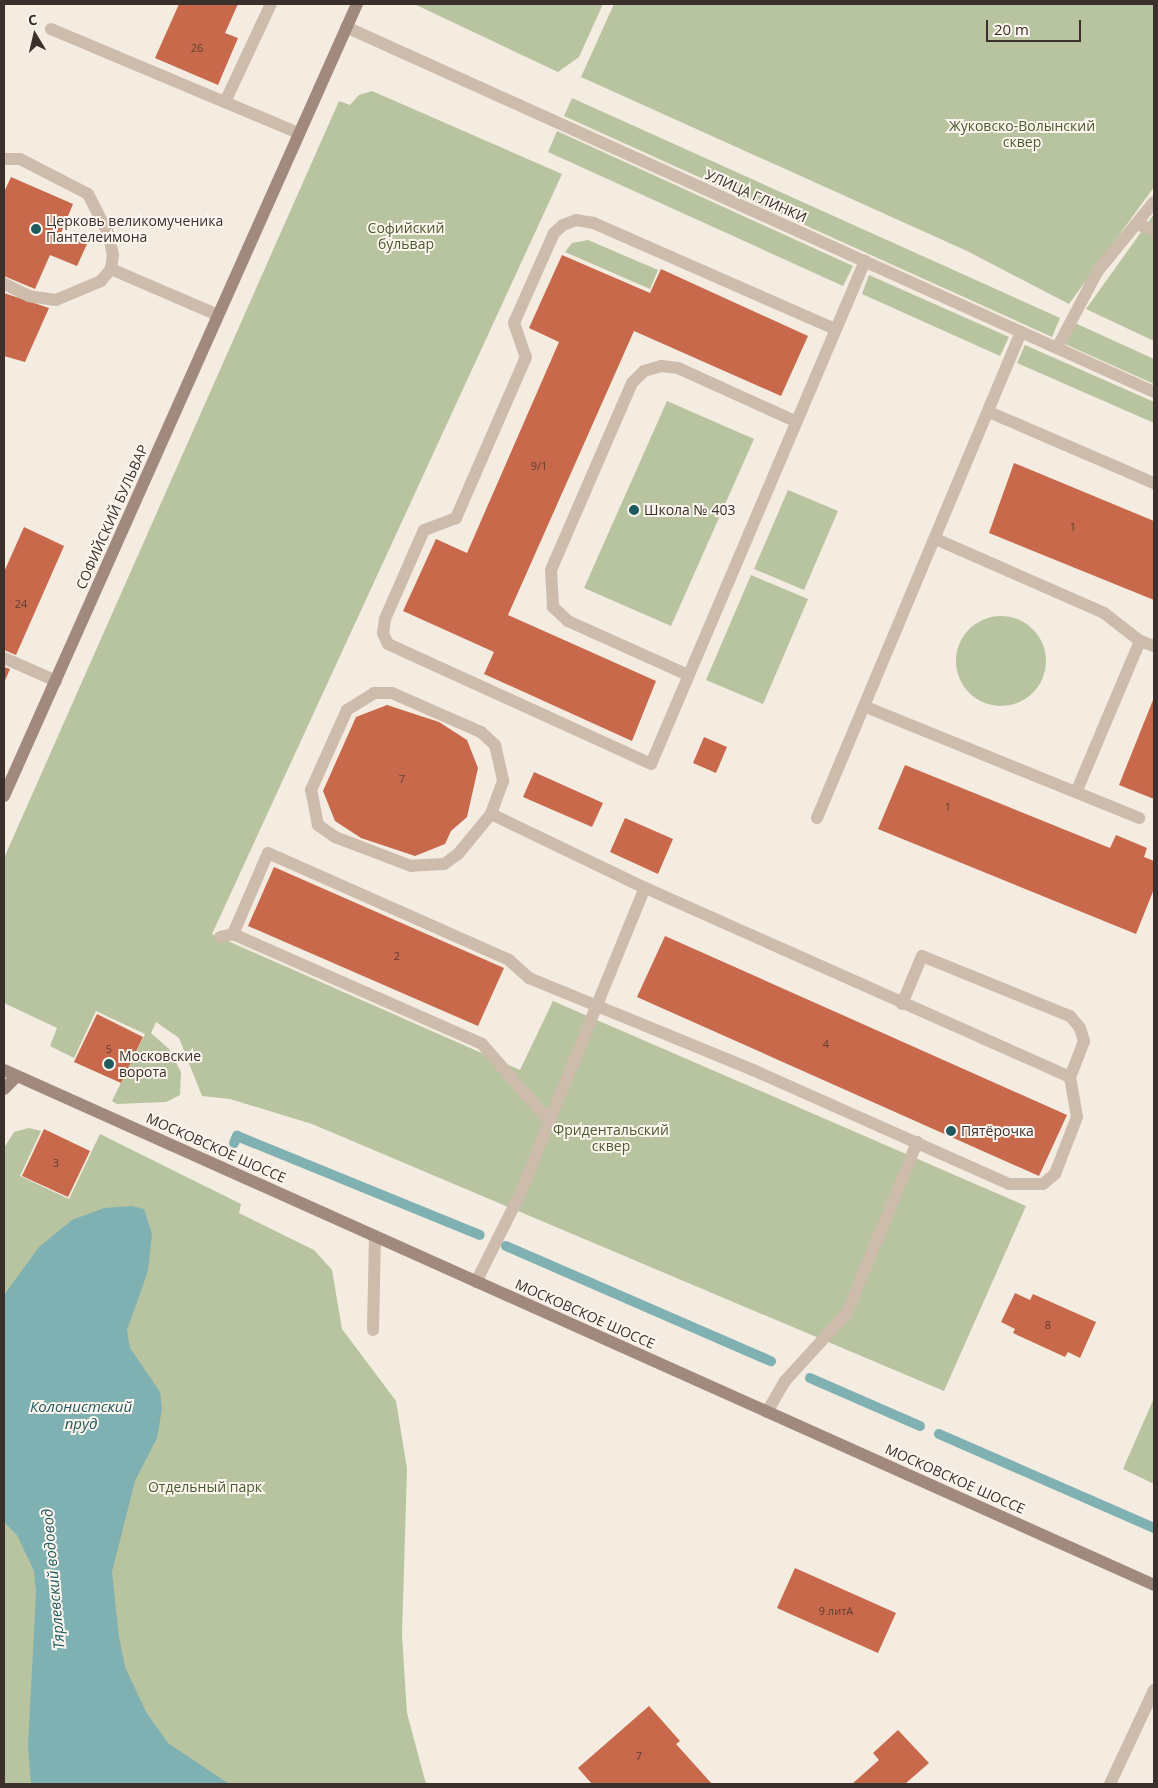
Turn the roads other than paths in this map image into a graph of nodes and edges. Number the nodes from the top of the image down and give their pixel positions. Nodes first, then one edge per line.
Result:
1 (270, 4) edge
2 (357, 4) edge
3 (346, 27) junction
4 (51, 29) dead end
5 (225, 102) junction
6 (298, 133) junction
7 (4, 159) edge
8 (1154, 202) edge
9 (1136, 224) junction
10 (1154, 230) edge
11 (865, 261) junction
12 (111, 269) junction
13 (4, 284) edge
14 (218, 315) junction
15 (835, 330) junction
16 (1021, 332) junction
17 (1056, 348) junction
18 (1154, 392) edge
19 (989, 412) junction
20 (795, 421) junction
21 (1154, 483) edge
22 (938, 540) junction
23 (1140, 641) junction
24 (1154, 646) edge
25 (4, 658) edge
26 (688, 675) junction
27 (56, 681) junction
28 (866, 707) junction
29 (1076, 790) junction
30 (4, 796) edge
31 (491, 814) junction
32 (817, 818) dead end
33 (1139, 818) dead end
34 (645, 888) junction
35 (232, 934) junction
36 (220, 937) dead end
37 (902, 1004) junction
38 (598, 1006) junction
39 (4, 1070) edge
40 (17, 1076) junction
41 (1070, 1077) junction
42 (4, 1089) edge
43 (550, 1122) junction
44 (917, 1142) junction
45 (375, 1236) junction
46 (476, 1282) junction
47 (373, 1330) dead end
48 (767, 1412) junction
49 (1154, 1585) edge
50 (1154, 1690) edge
51 (1110, 1784) edge

1 - 5 street
2 - 3 main road, СОФИЙСКИЙ БУЛЬВАР
3 - 6 main road, СОФИЙСКИЙ БУЛЬВАР
3 - 11 street, УЛИЦА ГЛИНКИ
4 - 5 street
5 - 6 street
6 - 14 main road, СОФИЙСКИЙ БУЛЬВАР
7 - 12 street
8 - 9 street
9 - 10 street
9 - 17 street
11 - 15 street
11 - 16 street, УЛИЦА ГЛИНКИ
12 - 13 street
12 - 14 street
14 - 27 main road, СОФИЙСКИЙ БУЛЬВАР
15 - 20 street
15 - 26 street
16 - 17 street, УЛИЦА ГЛИНКИ
16 - 19 street
17 - 18 street, УЛИЦА ГЛИНКИ
19 - 21 street
19 - 22 street
20 - 26 street
20 - 26 street
22 - 23 street
22 - 28 street
23 - 24 street
23 - 29 street
25 - 27 street
27 - 30 main road, СОФИЙСКИЙ БУЛЬВАР
28 - 29 street
28 - 32 street
29 - 33 street
31 - 31 street
31 - 34 street
34 - 37 street
34 - 38 street
35 - 36 street
35 - 38 street
35 - 43 street
37 - 41 street
37 - 41 street
38 - 43 street
38 - 44 street
39 - 40 main road, МОСКОВСКОЕ ШОССЕ
40 - 42 main road
40 - 45 main road, МОСКОВСКОЕ ШОССЕ
41 - 44 street
43 - 46 street
44 - 48 street
45 - 46 main road, МОСКОВСКОЕ ШОССЕ
45 - 47 street
46 - 48 main road, МОСКОВСКОЕ ШОССЕ
48 - 49 main road, МОСКОВСКОЕ ШОССЕ
50 - 51 street

